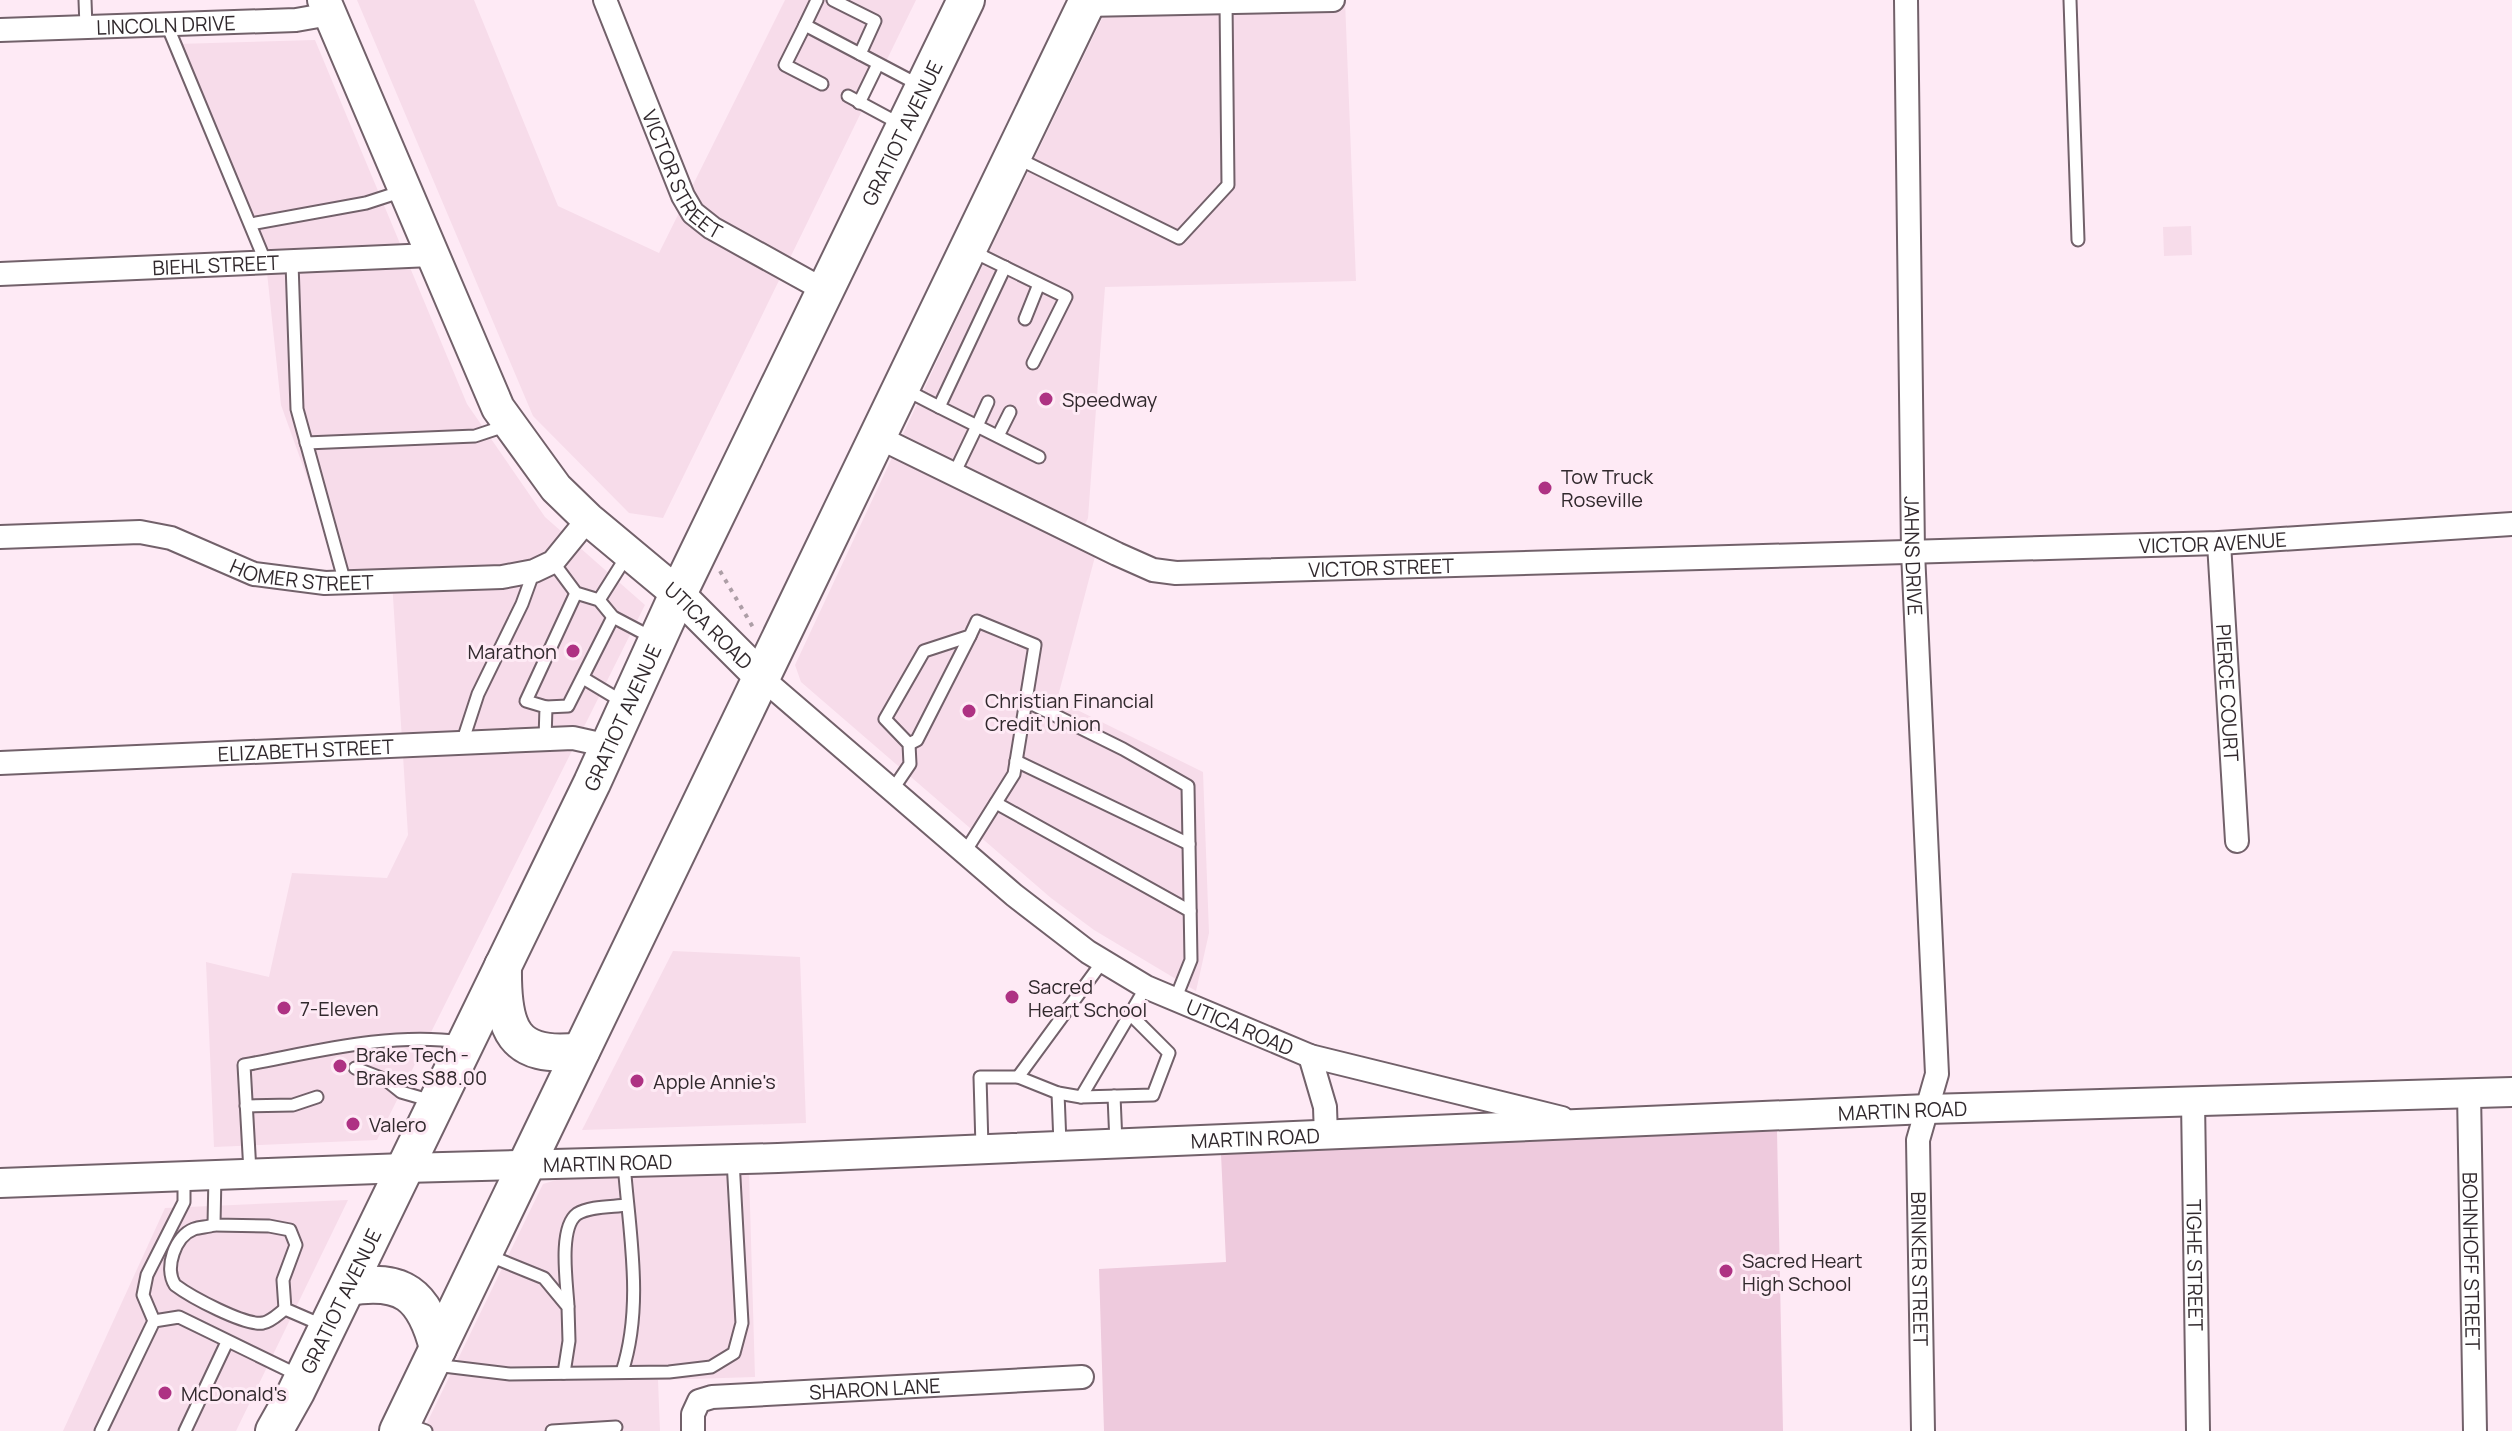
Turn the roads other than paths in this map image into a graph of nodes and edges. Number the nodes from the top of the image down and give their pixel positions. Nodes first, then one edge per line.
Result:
1 (85, 0) edge
2 (605, 0) edge
3 (817, 0) edge
4 (833, 0) edge
5 (966, 0) edge
6 (1333, 0) edge
7 (1906, 0) edge
8 (2070, 0) edge
9 (1087, 2) edge
10 (1226, 2) junction
11 (327, 7) edge
12 (167, 25) junction
13 (805, 25) junction
14 (86, 27) junction
15 (0, 30) edge
16 (860, 54) junction
17 (878, 64) junction
18 (822, 84) dead end
19 (923, 88) junction
20 (848, 96) dead end
21 (859, 103) junction
22 (904, 126) junction
23 (1013, 156) junction
24 (404, 191) junction
25 (251, 224) junction
26 (2078, 240) dead end
27 (968, 249) junction
28 (431, 255) junction
29 (266, 263) junction
30 (292, 263) junction
31 (1005, 267) junction
32 (0, 274) edge
33 (1039, 284) junction
34 (824, 290) junction
35 (1025, 319) dead end
36 (1033, 363) dead end
37 (902, 388) junction
38 (988, 402) dead end
39 (939, 407) junction
40 (1010, 412) dead end
41 (509, 424) junction
42 (977, 426) junction
43 (998, 436) junction
44 (878, 437) junction
45 (306, 443) junction
46 (1039, 457) dead end
47 (954, 474) junction
48 (588, 519) junction
49 (2512, 524) edge
50 (0, 537) edge
51 (2219, 543) junction
52 (1913, 552) junction
53 (629, 553) junction
54 (544, 567) junction
55 (345, 583) junction
56 (576, 593) junction
57 (678, 594) junction
58 (599, 600) junction
59 (613, 617) junction
60 (970, 636) junction
61 (657, 640) junction
62 (583, 678) junction
63 (762, 678) junction
64 (1026, 701) junction
65 (628, 705) junction
66 (546, 707) junction
67 (545, 739) junction
68 (462, 743) junction
69 (909, 744) junction
70 (609, 746) junction
71 (1016, 761) junction
72 (0, 763) edge
73 (893, 789) junction
74 (996, 803) junction
75 (2237, 841) dead end
76 (1189, 844) junction
77 (965, 852) junction
78 (1190, 911) junction
79 (1103, 961) junction
80 (503, 965) junction
81 (1146, 987) junction
82 (1174, 1001) junction
83 (1130, 1014) junction
84 (466, 1043) junction
85 (581, 1051) junction
86 (1310, 1056) junction
87 (355, 1068) dead end
88 (1018, 1077) junction
89 (2512, 1092) edge
90 (1058, 1093) junction
91 (2469, 1093) junction
92 (1114, 1096) junction
93 (317, 1097) dead end
94 (1081, 1097) junction
95 (2193, 1101) junction
96 (436, 1103) junction
97 (246, 1106) junction
98 (1928, 1109) junction
99 (1595, 1125) junction
100 (1326, 1136) junction
101 (1116, 1145) junction
102 (1060, 1147) junction
103 (982, 1150) junction
104 (733, 1160) junction
105 (624, 1162) junction
106 (527, 1164) junction
107 (405, 1168) junction
108 (250, 1173) junction
109 (215, 1174) junction
110 (184, 1176) junction
111 (0, 1183) edge
112 (627, 1205) junction
113 (214, 1225) junction
114 (484, 1254) junction
115 (348, 1287) junction
116 (568, 1307) junction
117 (285, 1309) junction
118 (154, 1321) junction
119 (327, 1327) junction
120 (227, 1342) junction
121 (434, 1356) junction
122 (622, 1372) junction
123 (564, 1373) junction
124 (302, 1377) junction
125 (1082, 1377) dead end
126 (616, 1427) dead end
127 (409, 1428) edge
128 (101, 1431) edge
129 (185, 1431) edge
130 (274, 1431) edge
131 (552, 1431) edge
132 (693, 1431) edge
133 (1923, 1431) edge
134 (2198, 1431) edge
135 (2475, 1431) edge

1 - 14 lane
2 - 34 street, VICTOR STREET
3 - 13 lane
4 - 16 lane
5 - 19 main road, GRATIOT AVENUE
6 - 10 street
7 - 52 street, JAHNS DRIVE
8 - 26 lane
9 - 10 street
9 - 23 main road
10 - 23 lane
11 - 12 street, LINCOLN DRIVE
11 - 24 main road, UTICA ROAD
12 - 14 street, LINCOLN DRIVE
12 - 25 lane
13 - 16 lane
13 - 18 lane
14 - 15 street, LINCOLN DRIVE
16 - 17 lane
17 - 19 lane
17 - 21 lane
19 - 22 main road, GRATIOT AVENUE
20 - 21 lane
21 - 22 lane
22 - 34 main road, GRATIOT AVENUE
23 - 27 main road
24 - 25 lane
24 - 28 main road, UTICA ROAD
25 - 29 lane
27 - 31 lane
27 - 37 main road
28 - 30 street, BIEHL STREET
28 - 41 main road, UTICA ROAD
29 - 30 street, BIEHL STREET
29 - 32 street, BIEHL STREET
30 - 45 lane
31 - 33 lane
31 - 39 lane
33 - 35 lane
33 - 36 lane
34 - 57 main road, GRATIOT AVENUE
37 - 39 lane
37 - 44 main road
38 - 42 lane
39 - 42 lane
40 - 43 lane
41 - 45 lane
41 - 48 main road, UTICA ROAD
42 - 43 lane
42 - 47 lane
43 - 46 lane
44 - 47 street, VICTOR STREET
44 - 63 main road
45 - 55 lane
47 - 52 street, VICTOR STREET
48 - 53 main road, UTICA ROAD
48 - 54 street
49 - 51 street, VICTOR AVENUE
50 - 55 street, HOMER STREET
51 - 52 street, VICTOR AVENUE
51 - 75 street, PIERCE COURT
52 - 98 street, JAHNS DRIVE
53 - 57 main road, UTICA ROAD
53 - 58 lane
54 - 55 street, HOMER STREET
54 - 56 lane
54 - 68 lane
56 - 58 lane
56 - 66 lane
57 - 61 main road, GRATIOT AVENUE
57 - 63 main road, UTICA ROAD
58 - 59 lane
59 - 61 lane
59 - 62 lane
60 - 64 lane
60 - 69 lane
60 - 69 lane
61 - 65 main road, GRATIOT AVENUE
62 - 65 lane
62 - 66 lane
63 - 73 street, UTICA ROAD
63 - 85 main road
64 - 71 lane
64 - 76 lane
65 - 70 main road, GRATIOT AVENUE
66 - 67 lane
67 - 68 street, ELIZABETH STREET
67 - 70 street, ELIZABETH STREET
68 - 72 street, ELIZABETH STREET
69 - 73 lane
70 - 80 main road, GRATIOT AVENUE
71 - 74 lane
71 - 76 lane
73 - 77 street, UTICA ROAD
74 - 77 lane
74 - 78 lane
76 - 78 lane
77 - 79 street, UTICA ROAD
78 - 82 lane
79 - 81 street, UTICA ROAD
79 - 88 lane
80 - 84 main road, GRATIOT AVENUE
80 - 85 main road
81 - 82 street, UTICA ROAD
81 - 83 lane
82 - 86 street, UTICA ROAD
83 - 92 lane
83 - 94 lane
84 - 96 main road, GRATIOT AVENUE
84 - 97 lane
85 - 106 main road
86 - 99 street, UTICA ROAD
86 - 100 street, UTICA ROAD
87 - 96 lane
88 - 90 lane
88 - 103 lane
89 - 91 street, MARTIN ROAD
90 - 94 lane
90 - 102 lane
91 - 95 street, MARTIN ROAD
91 - 135 street, BOHNHOFF STREET
92 - 94 lane
92 - 101 lane
93 - 97 lane
95 - 98 street, MARTIN ROAD
95 - 134 street, TIGHE STREET
96 - 107 main road, GRATIOT AVENUE
97 - 108 lane
98 - 99 street, MARTIN ROAD
98 - 133 street, BRINKER STREET
99 - 100 street, MARTIN ROAD
100 - 101 street, MARTIN ROAD
101 - 102 street, MARTIN ROAD
102 - 103 street, MARTIN ROAD
103 - 104 street, MARTIN ROAD
104 - 105 street, MARTIN ROAD
104 - 122 lane
105 - 106 street, MARTIN ROAD
105 - 112 lane
106 - 107 street, MARTIN ROAD
106 - 114 main road
107 - 108 street, MARTIN ROAD
107 - 115 main road, GRATIOT AVENUE
108 - 109 street, MARTIN ROAD
109 - 110 street, MARTIN ROAD
109 - 113 lane
110 - 111 street, MARTIN ROAD
110 - 118 lane
112 - 116 lane
112 - 122 lane
113 - 117 lane
113 - 117 lane
114 - 116 lane
114 - 121 main road
115 - 119 main road, GRATIOT AVENUE
115 - 121 main road
116 - 123 lane
117 - 119 lane
118 - 120 lane
118 - 128 lane
119 - 124 main road, GRATIOT AVENUE
120 - 124 lane
120 - 129 lane
121 - 123 lane
121 - 127 main road
122 - 123 lane
124 - 130 main road, GRATIOT AVENUE
125 - 132 street, SHARON LANE
126 - 131 lane

